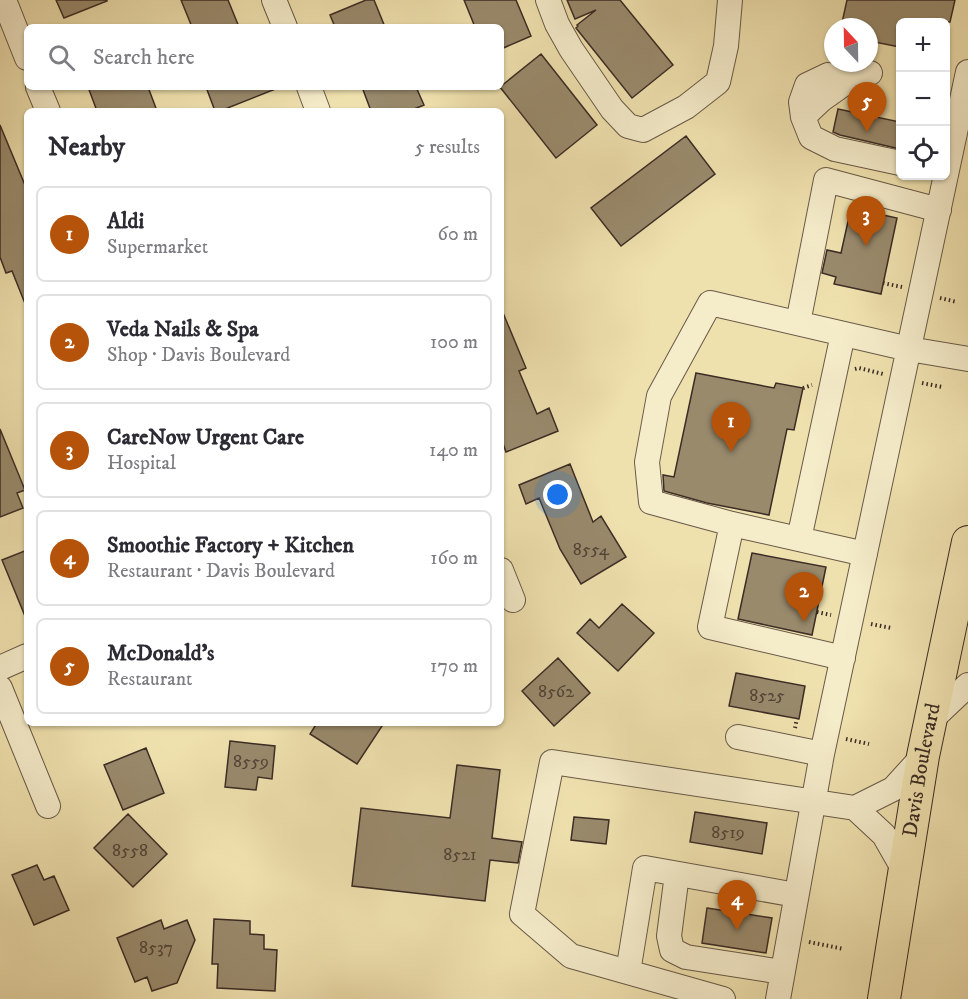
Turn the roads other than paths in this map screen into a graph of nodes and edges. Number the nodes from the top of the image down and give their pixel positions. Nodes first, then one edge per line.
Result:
1 (4, 0) edge
2 (274, 0) edge
3 (548, 0) edge
4 (722, 2) edge
5 (284, 24) edge
6 (24, 50) edge
7 (968, 72) edge
8 (870, 73) dead end
9 (40, 90) edge
10 (310, 90) edge
11 (47, 108) edge
12 (317, 108) edge
13 (950, 142) edge
14 (896, 162) edge
15 (941, 180) edge
16 (939, 210) junction
17 (798, 323) junction
18 (843, 334) junction
19 (909, 349) junction
20 (968, 358) edge
21 (732, 524) junction
22 (799, 539) junction
23 (967, 552) edge
24 (865, 554) junction
25 (504, 578) edge
26 (513, 600) dead end
27 (24, 657) edge
28 (843, 658) junction
29 (0, 668) edge
30 (968, 685) edge
31 (0, 688) edge
32 (931, 720) junction
33 (738, 737) dead end
34 (822, 754) junction
35 (923, 756) junction
36 (813, 802) junction
37 (48, 806) dead end
38 (855, 808) junction
39 (904, 870) junction
40 (677, 874) junction
41 (796, 895) junction
42 (628, 972) junction
43 (782, 972) junction
44 (723, 999) edge
45 (778, 999) edge
46 (884, 999) edge

1 - 6 street
2 - 5 street
3 - 4 street
7 - 13 street
8 - 14 street
9 - 11 street
10 - 12 street
15 - 16 street
16 - 17 street
16 - 19 street
17 - 18 street
17 - 21 street
18 - 19 street
18 - 22 street
19 - 20 street
19 - 24 street
21 - 22 street
21 - 28 street
22 - 24 street
23 - 32 main road, Davis Boulevard
24 - 28 street
25 - 26 street
27 - 29 street
28 - 34 street
30 - 32 street
31 - 37 street
32 - 35 main road, Davis Boulevard
33 - 34 street
34 - 36 street
35 - 38 street
35 - 39 main road, Davis Boulevard
36 - 38 street
36 - 41 street
36 - 42 street
38 - 39 street
39 - 46 main road, Davis Boulevard
40 - 41 street
40 - 42 street
40 - 43 street
41 - 43 street
42 - 44 street
43 - 45 street

